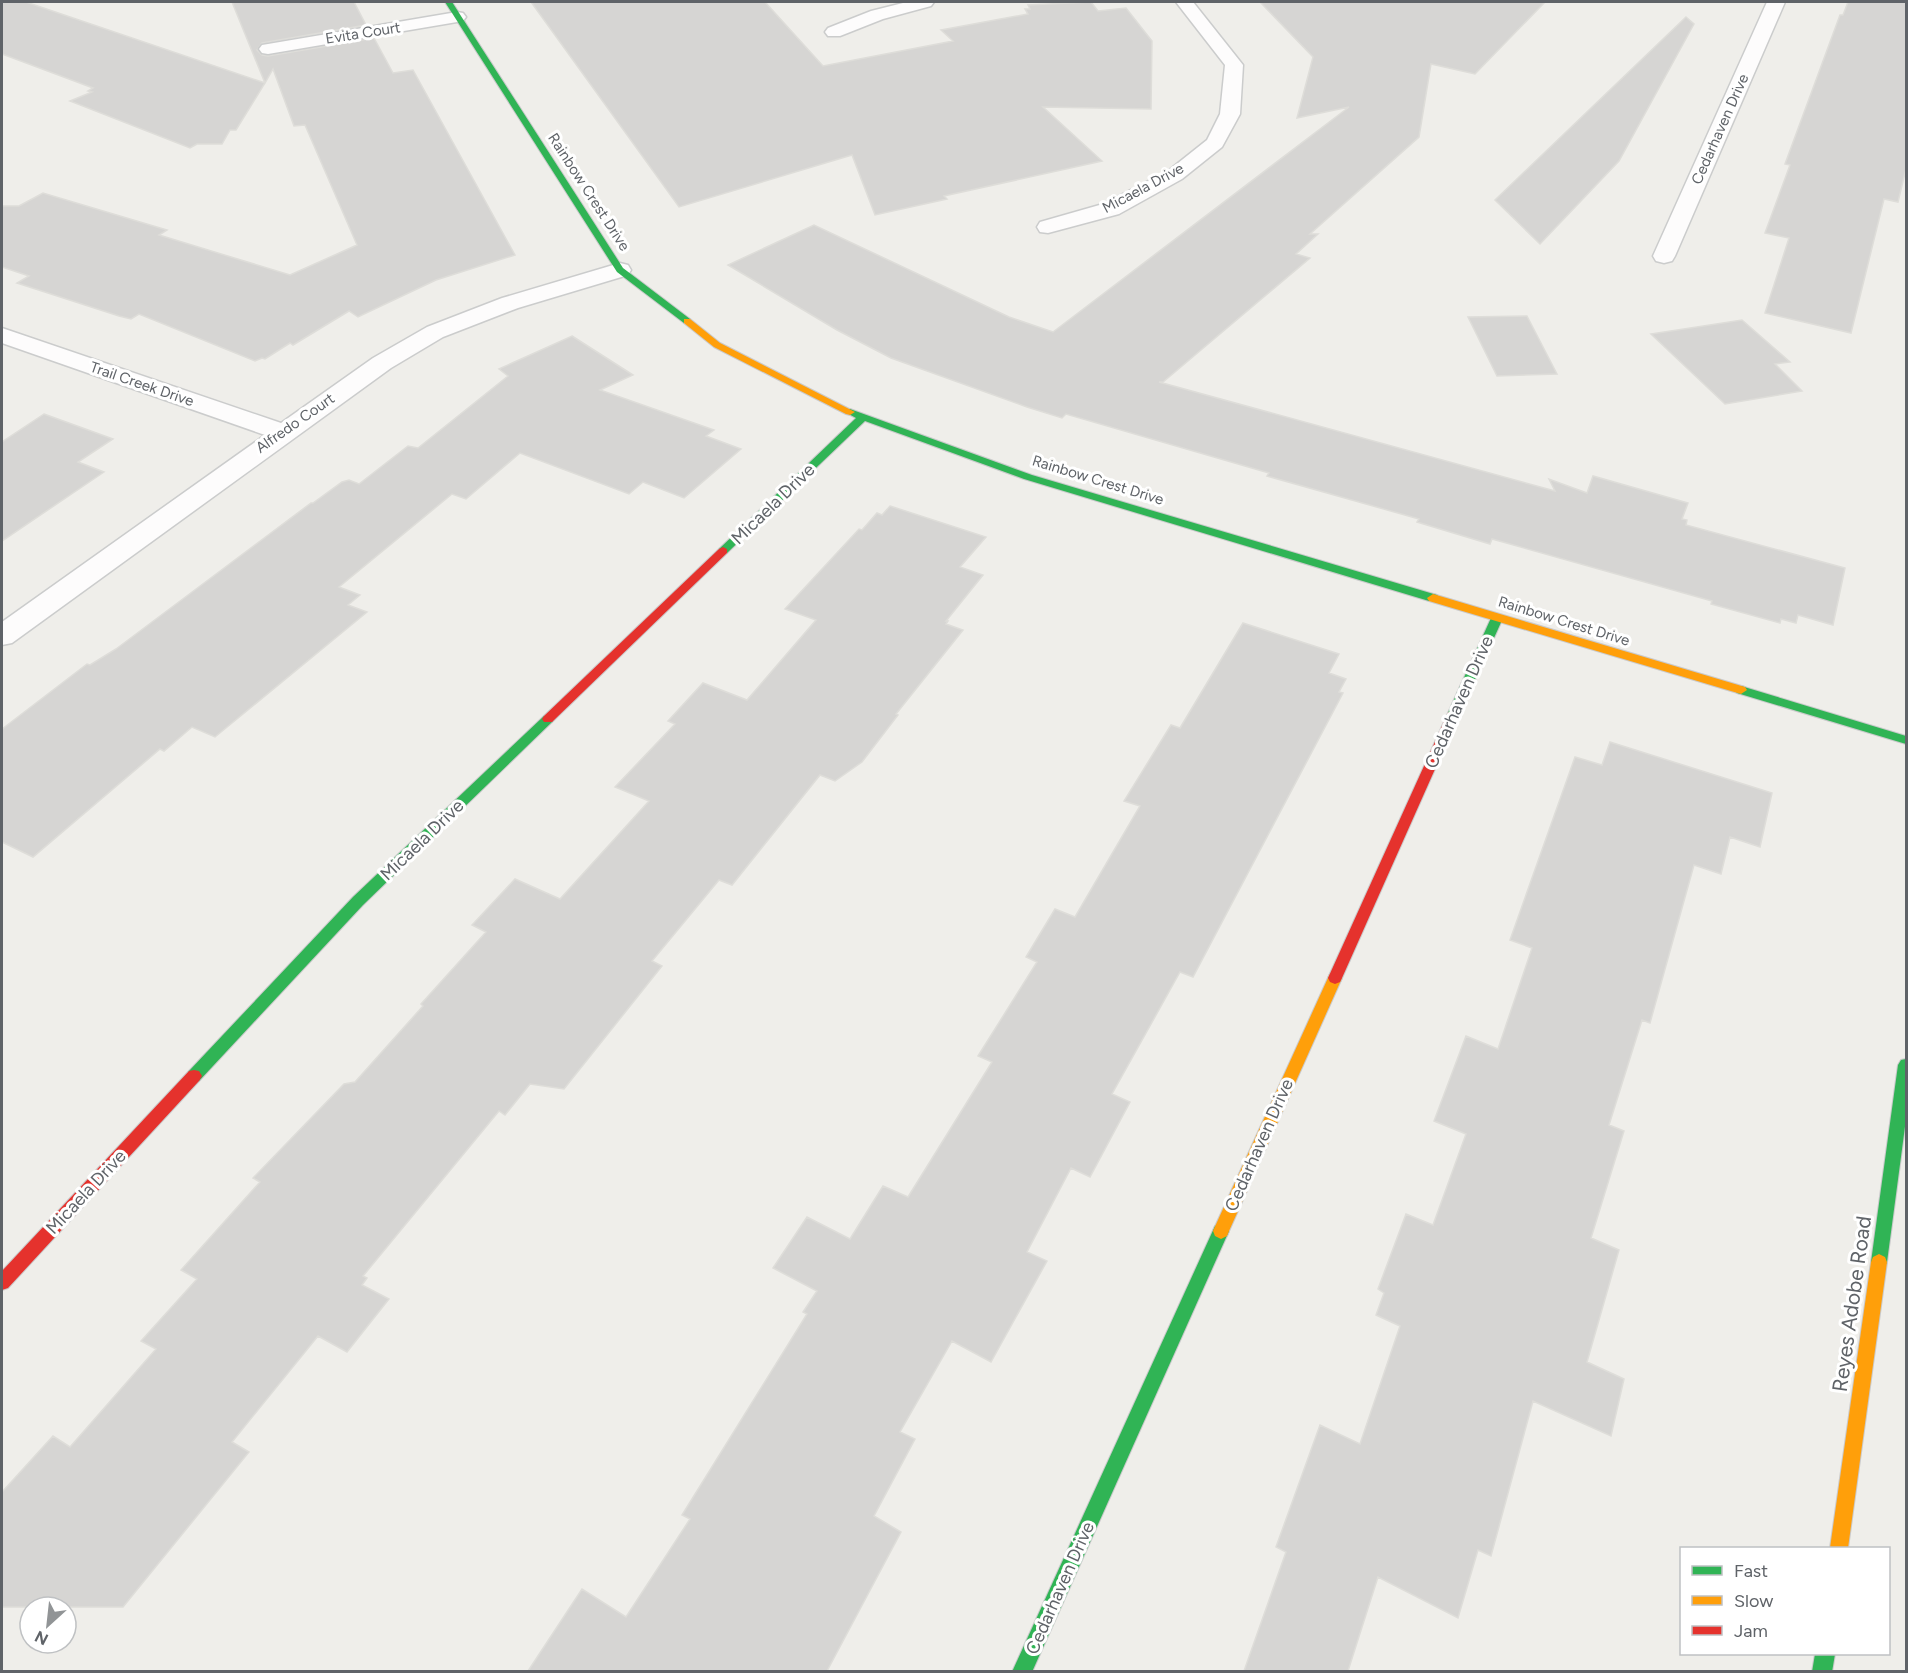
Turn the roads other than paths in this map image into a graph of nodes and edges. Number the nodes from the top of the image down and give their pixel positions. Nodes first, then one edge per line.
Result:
1 (448, 2) edge
2 (925, 2) edge
3 (1184, 2) edge
4 (1776, 2) edge
5 (457, 17) junction
6 (834, 32) dead end
7 (268, 49) dead end
8 (1048, 227) dead end
9 (1664, 256) dead end
10 (620, 270) junction
11 (2, 335) edge
12 (862, 418) junction
13 (282, 432) junction
14 (1497, 618) junction
15 (2, 636) edge
16 (1906, 740) edge
17 (1906, 1065) edge
18 (2, 1282) edge
19 (1839, 1547) edge
20 (1825, 1655) edge
21 (1022, 1671) edge
22 (1822, 1671) edge

1 - 5 street, Rainbow Crest Drive
2 - 6 street
3 - 8 street, Micaela Drive
4 - 9 street, Cedarhaven Drive
5 - 7 street, Evita Court
5 - 10 street, Rainbow Crest Drive
10 - 12 street, Rainbow Crest Drive
10 - 13 street, Alfredo Court
11 - 13 street, Trail Creek Drive
12 - 14 street, Rainbow Crest Drive
12 - 18 street, Micaela Drive
13 - 15 street, Alfredo Court
14 - 16 street, Rainbow Crest Drive
14 - 21 street, Cedarhaven Drive
17 - 19 street, Reyes Adobe Road
20 - 22 street

